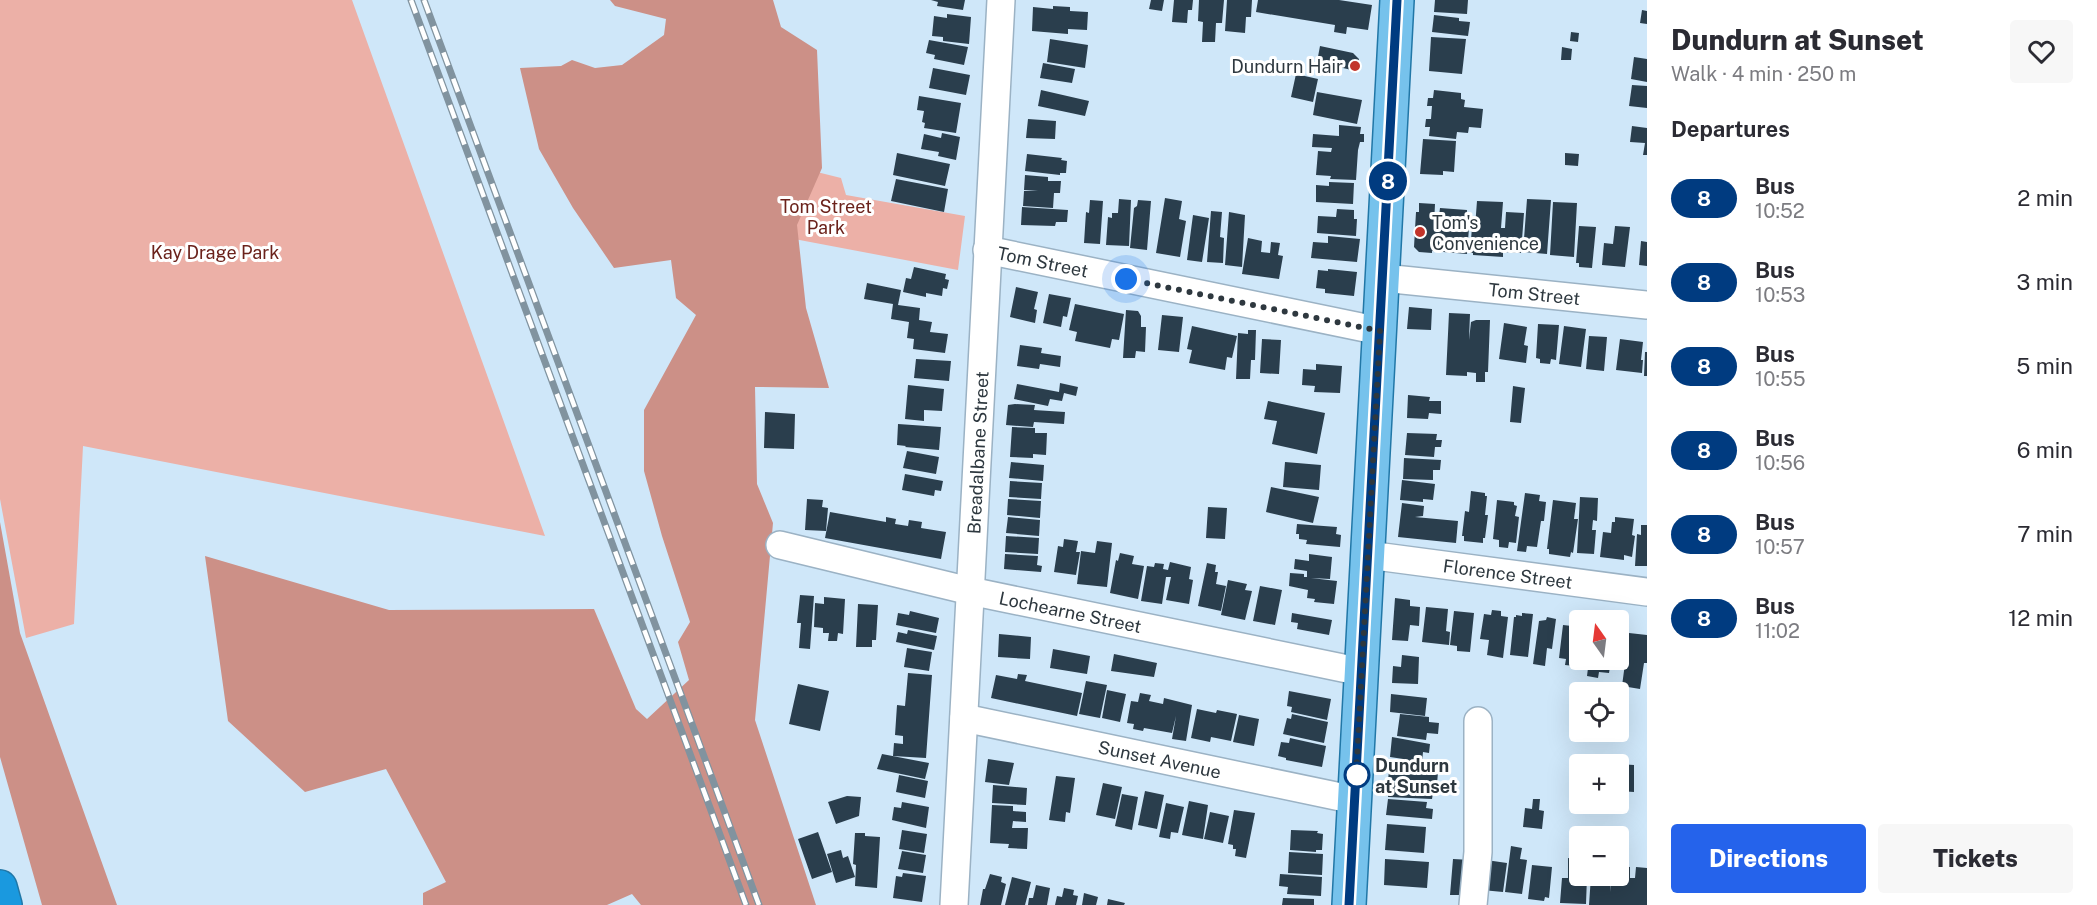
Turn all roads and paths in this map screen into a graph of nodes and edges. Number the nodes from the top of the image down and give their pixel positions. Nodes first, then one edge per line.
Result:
1 (1001, 0) edge
2 (1397, 0) edge
3 (987, 250) junction
4 (1383, 278) junction
5 (1647, 305) edge
6 (1380, 331) junction
7 (780, 545) dead end
8 (1368, 555) junction
9 (970, 591) junction
10 (1647, 592) edge
11 (1362, 672) junction
12 (964, 718) junction
13 (1478, 721) dead end
14 (1355, 800) junction
15 (0, 887) edge
16 (5, 905) edge
17 (954, 905) edge
18 (1349, 905) edge
19 (1473, 905) edge

1 - 3 street, Breadalbane Street
2 - 4 main road
3 - 6 street, Tom Street
3 - 9 street, Breadalbane Street
4 - 5 street, Tom Street
4 - 6 main road
6 - 8 main road
7 - 9 street, Lochearne Street
8 - 10 street, Florence Street
8 - 11 main road
9 - 11 street, Lochearne Street
9 - 12 street, Breadalbane Street
11 - 14 main road
12 - 14 street, Sunset Avenue
12 - 17 street, Breadalbane Street
13 - 19 street
14 - 18 main road
15 - 16 highway

